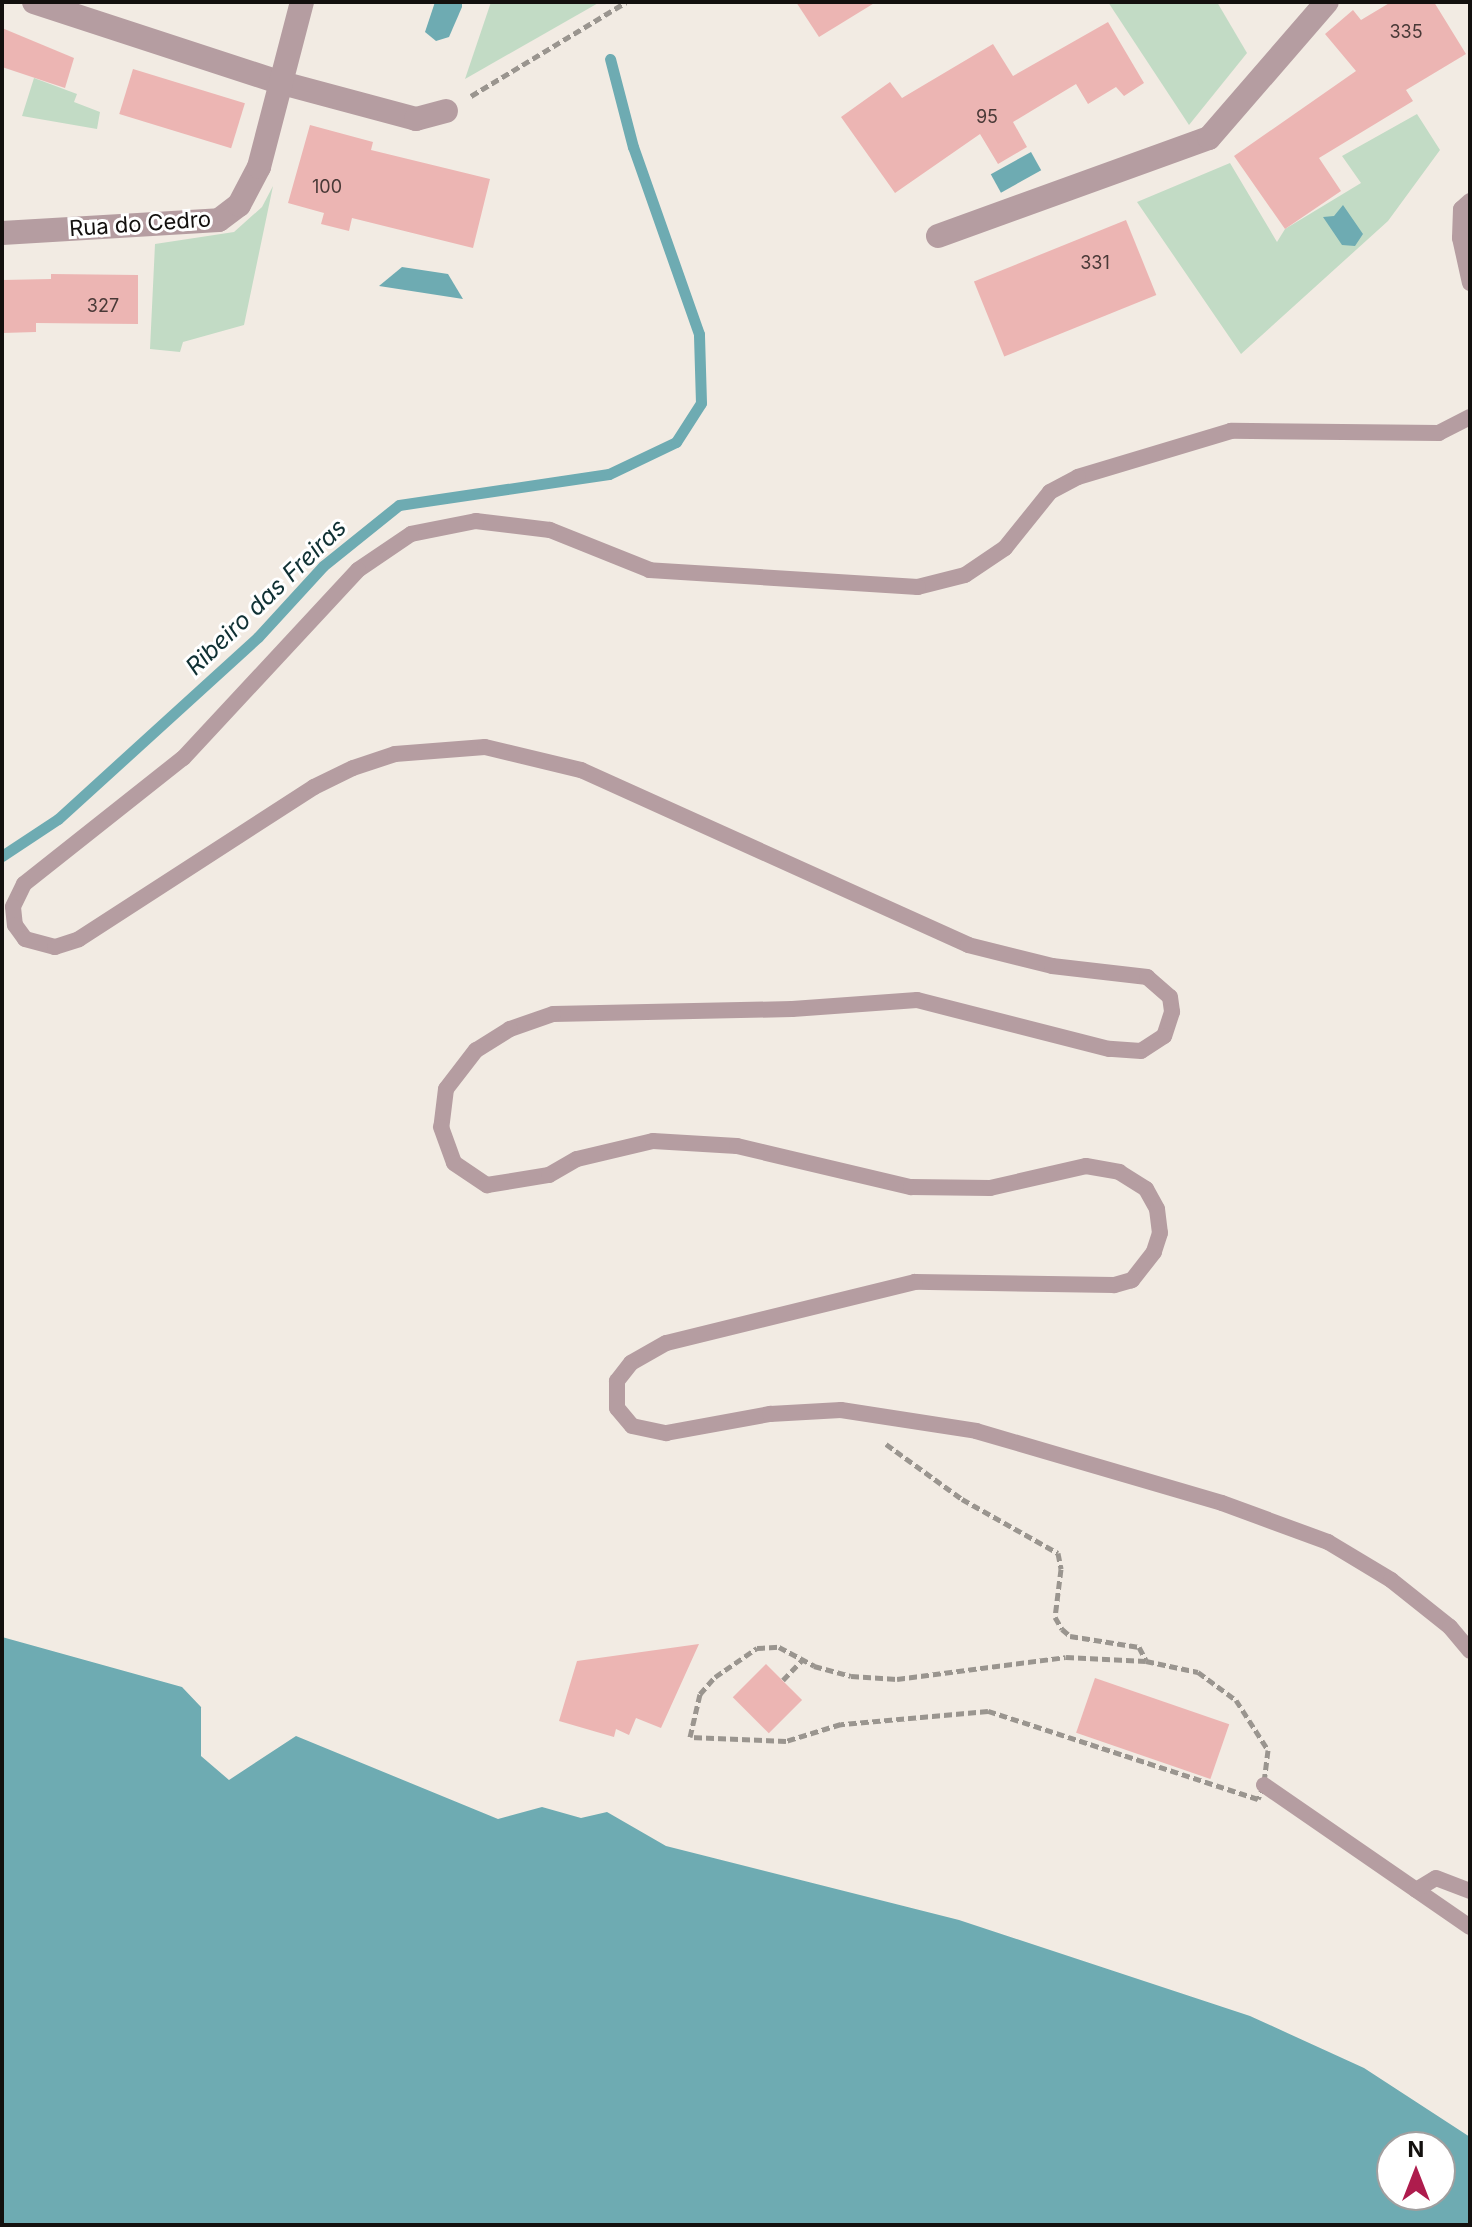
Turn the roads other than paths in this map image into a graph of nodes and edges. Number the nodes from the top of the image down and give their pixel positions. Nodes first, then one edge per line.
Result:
1 (34, 2) edge
2 (302, 2) edge
3 (1327, 2) edge
4 (282, 83) junction
5 (446, 111) road end
6 (1470, 201) edge
7 (2, 233) edge
8 (938, 236) dead end
9 (1470, 283) edge
10 (1470, 417) edge
11 (1470, 1651) edge
12 (1261, 1792) road end
13 (1416, 1890) junction
14 (1470, 1891) edge
15 (1470, 1927) edge

1 - 4 street
2 - 4 street, Rua do Cedro
3 - 8 street
4 - 5 street
4 - 7 street, Rua do Cedro
6 - 9 lane
10 - 11 lane
12 - 13 lane
13 - 14 lane
13 - 15 lane

